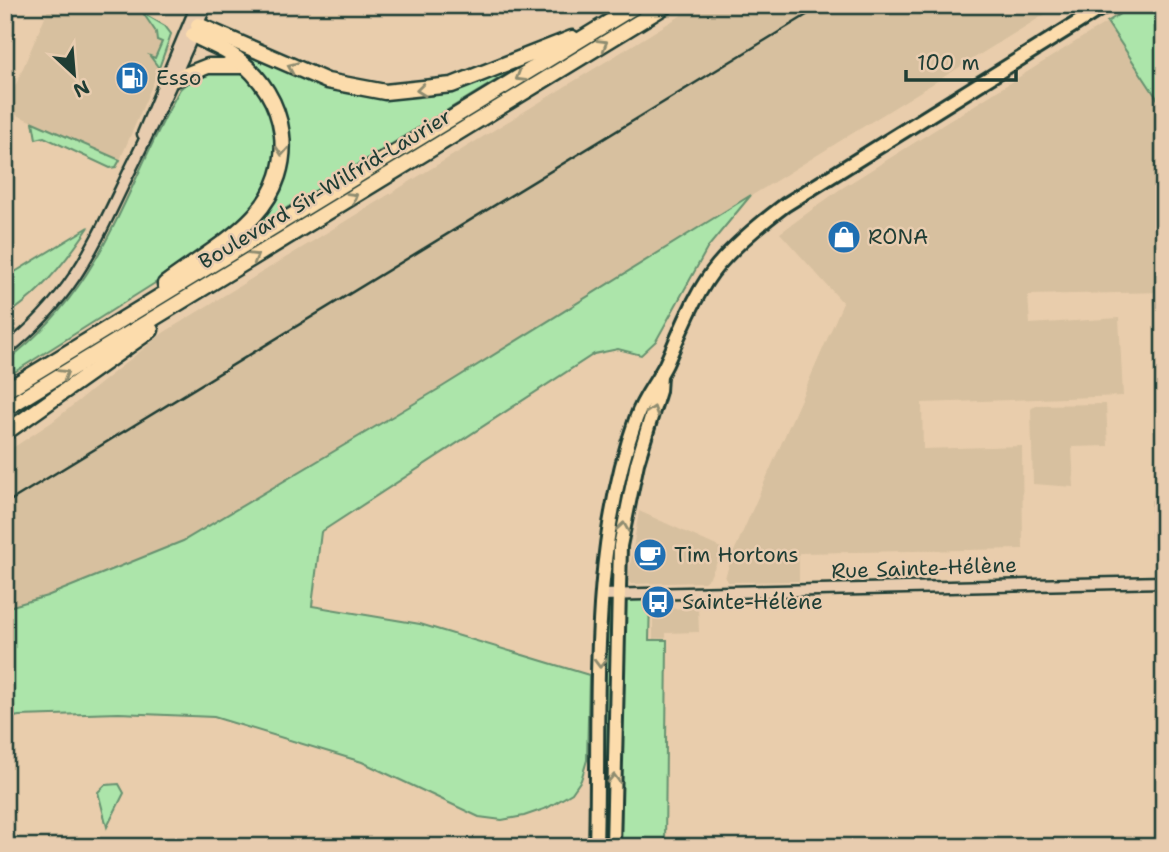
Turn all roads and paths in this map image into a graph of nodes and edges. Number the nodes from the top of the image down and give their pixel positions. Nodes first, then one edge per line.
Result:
1 (197, 5) edge
2 (206, 5) edge
3 (636, 5) edge
4 (667, 5) edge
5 (1106, 5) edge
6 (191, 28) junction
7 (599, 28) junction
8 (244, 66) junction
9 (175, 79) junction
10 (134, 161) junction
11 (213, 282) junction
12 (103, 331) junction
13 (5, 351) edge
14 (660, 376) junction
15 (5, 391) edge
16 (5, 409) edge
17 (5, 433) edge
18 (1164, 582) edge
19 (601, 595) junction
20 (617, 595) junction
21 (596, 847) edge
22 (613, 847) edge

1 - 6 street
2 - 6 street
3 - 7 highway, Boulevard Sir-Wilfrid-Laurier
11 -> 4 highway, Boulevard Sir-Wilfrid-Laurier
5 - 14 main road
7 -> 6 highway
6 - 8 highway
6 - 9 street
6 - 10 street
7 -> 12 highway, Boulevard Sir-Wilfrid-Laurier
8 - 9 highway
8 -> 12 highway
9 - 10 street
10 - 13 street
16 -> 11 highway, Boulevard Sir-Wilfrid-Laurier
11 - 17 highway
12 - 15 highway, Boulevard Sir-Wilfrid-Laurier
14 - 19 main road
20 -> 14 main road
18 - 20 street, Rue Sainte-Hélène
19 - 20 street, Rue Sainte-Hélène
19 -> 21 main road
22 -> 20 main road

